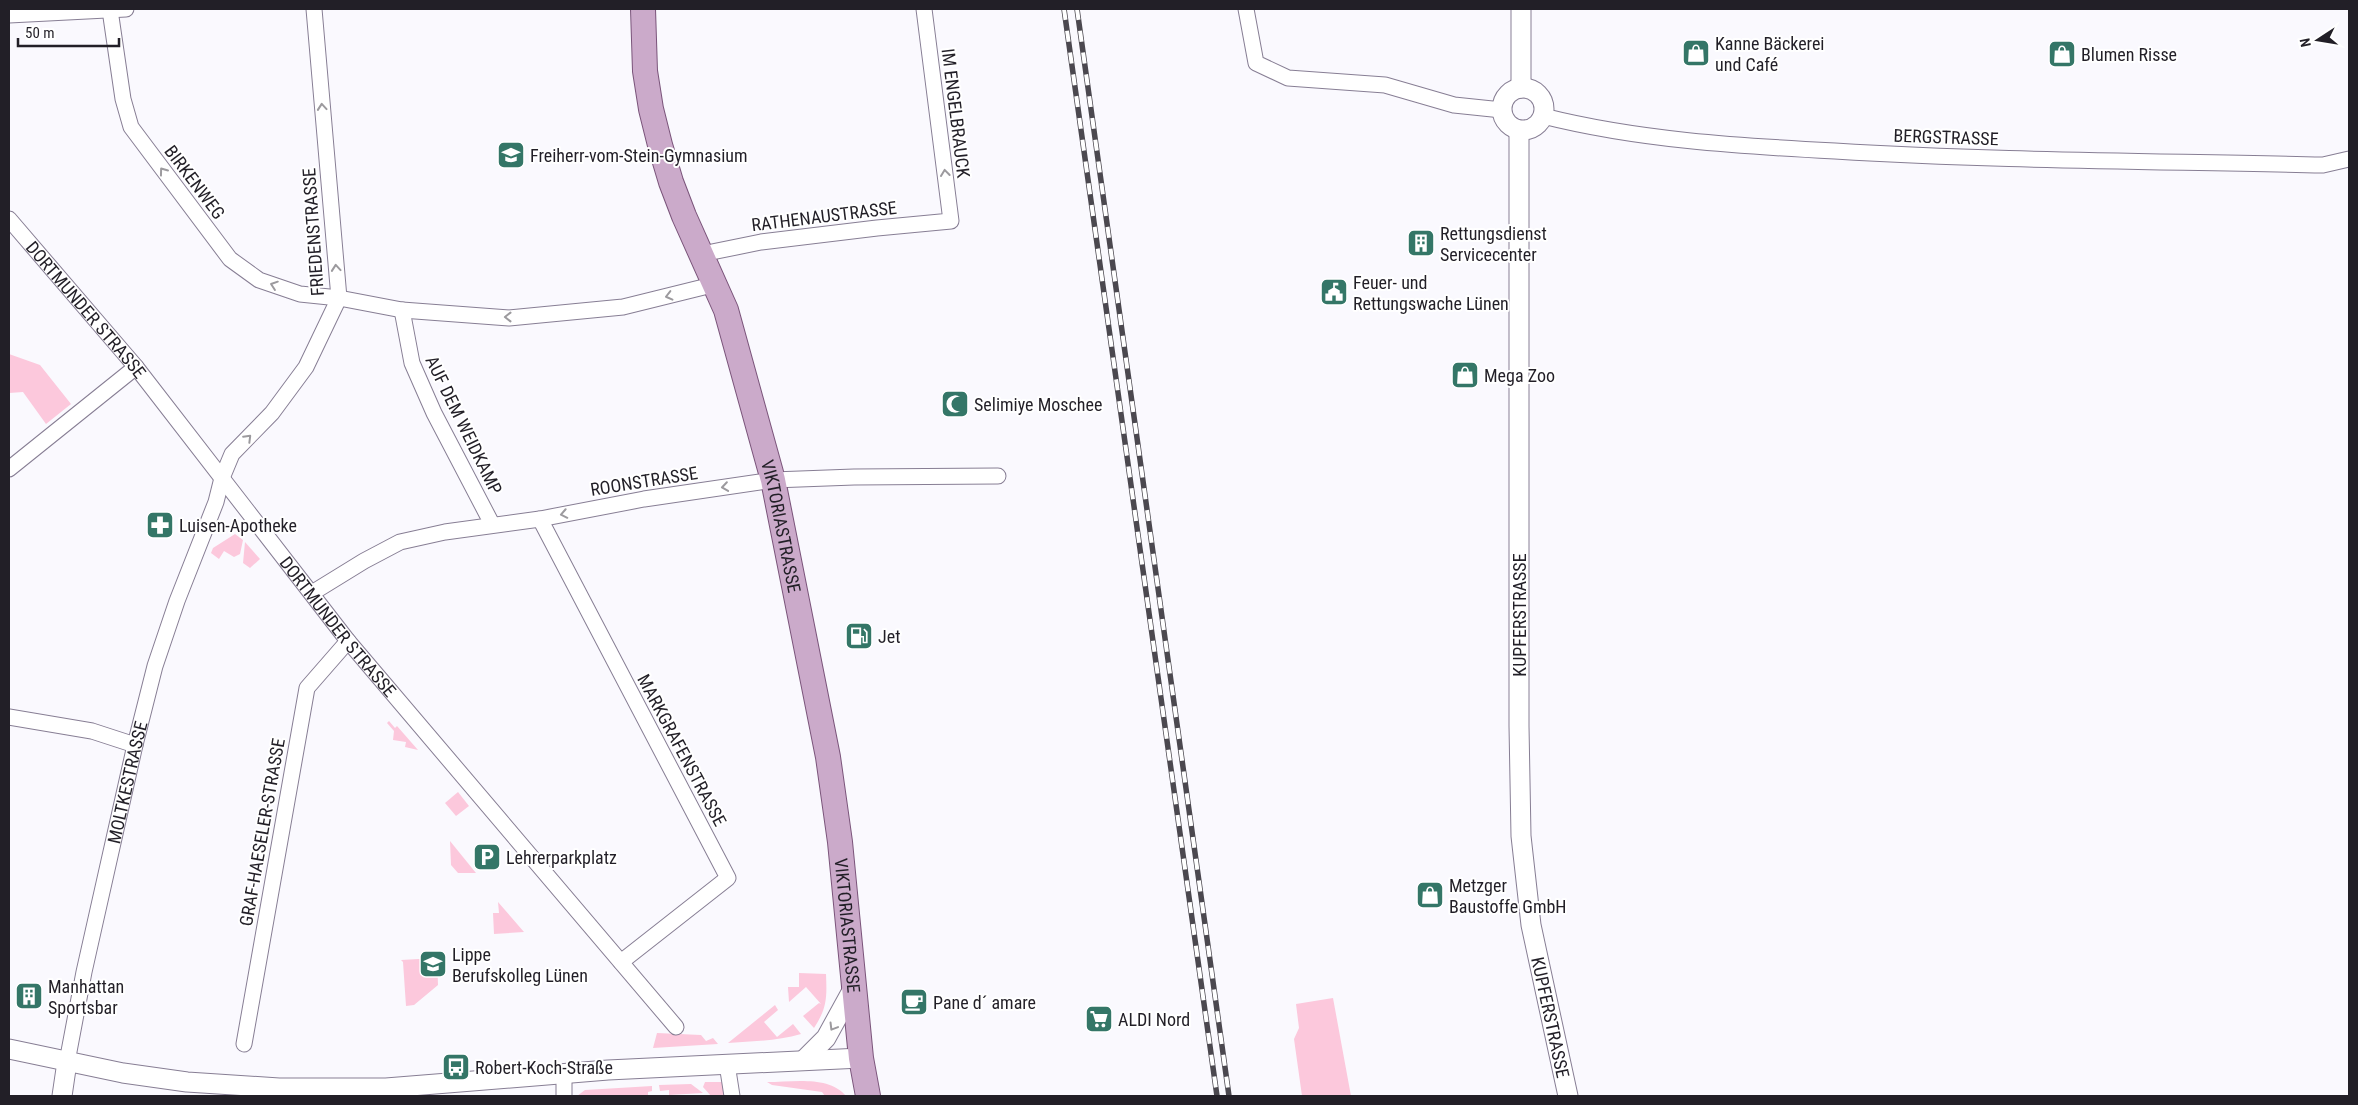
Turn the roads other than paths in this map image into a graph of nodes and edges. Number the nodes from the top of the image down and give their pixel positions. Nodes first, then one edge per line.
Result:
1 (126, 9) edge
2 (314, 9) edge
3 (643, 9) edge
4 (924, 9) edge
5 (1246, 9) edge
6 (1521, 9) edge
7 (110, 10) edge
8 (9, 15) edge
9 (1521, 88) junction
10 (1502, 110) junction
11 (1543, 116) junction
12 (1519, 130) junction
13 (2349, 159) edge
14 (9, 219) edge
15 (951, 221) joint
16 (702, 254) junction
17 (716, 284) junction
18 (339, 298) junction
19 (402, 310) junction
20 (136, 367) junction
21 (9, 469) edge
22 (998, 476) dead end
23 (222, 478) junction
24 (773, 480) junction
25 (540, 518) junction
26 (492, 524) junction
27 (312, 593) junction
28 (348, 641) junction
29 (9, 718) edge
30 (135, 745) junction
31 (620, 962) junction
32 (854, 988) junction
33 (676, 1027) dead end
34 (244, 1044) dead end
35 (9, 1049) edge
36 (861, 1058) junction
37 (804, 1060) junction
38 (67, 1062) junction
39 (726, 1064) junction
40 (564, 1073) junction
41 (730, 1090) edge
42 (237, 1091) edge
43 (62, 1096) edge
44 (564, 1096) edge
45 (868, 1096) edge
46 (1568, 1096) edge

1 - 7 street
18 -> 2 street, FRIEDENSTRASSE
3 - 16 main road, VIKTORIASTRASSE
15 -> 4 street, IM ENGELBRAUCK
5 - 10 street
6 - 9 street
7 - 8 street
18 -> 7 street, BIRKENWEG
9 - 10 street
9 - 11 street
10 - 12 street
11 - 12 street
11 - 13 street, BERGSTRASSE
12 - 46 street, KUPFERSTRASSE
14 - 20 street, DORTMUNDER STRASSE
15 - 16 street, RATHENAUSTRASSE
16 - 17 main road, VIKTORIASTRASSE
17 -> 19 street
17 - 24 main road, VIKTORIASTRASSE
18 - 19 street
23 -> 18 street, FRIEDENSTRASSE
19 - 26 street, AUF DEM WEIDKAMP
20 - 21 street
20 - 23 street, DORTMUNDER STRASSE
22 - 24 street, ROONSTRASSE
23 - 27 street, DORTMUNDER STRASSE
23 - 30 street, MOLTKESTRASSE
24 -> 25 street, ROONSTRASSE
24 - 32 main road, VIKTORIASTRASSE
25 - 26 street, ROONSTRASSE
25 - 31 street, MARKGRAFENSTRASSE
26 - 27 street, ROONSTRASSE
27 - 28 street, DORTMUNDER STRASSE
28 - 31 street, DORTMUNDER STRASSE
28 - 34 street, GRAF-HAESELER-STRASSE
29 - 30 street
30 - 38 street, MOLTKESTRASSE
31 - 33 street, DORTMUNDER STRASSE
32 - 36 main road, VIKTORIASTRASSE
32 -> 37 street
35 - 38 street
36 - 37 street
36 - 45 main road
37 - 39 street
38 - 42 street
38 - 43 street, MOLTKESTRASSE
39 - 40 street
39 - 41 street
40 - 42 street
40 - 44 street

